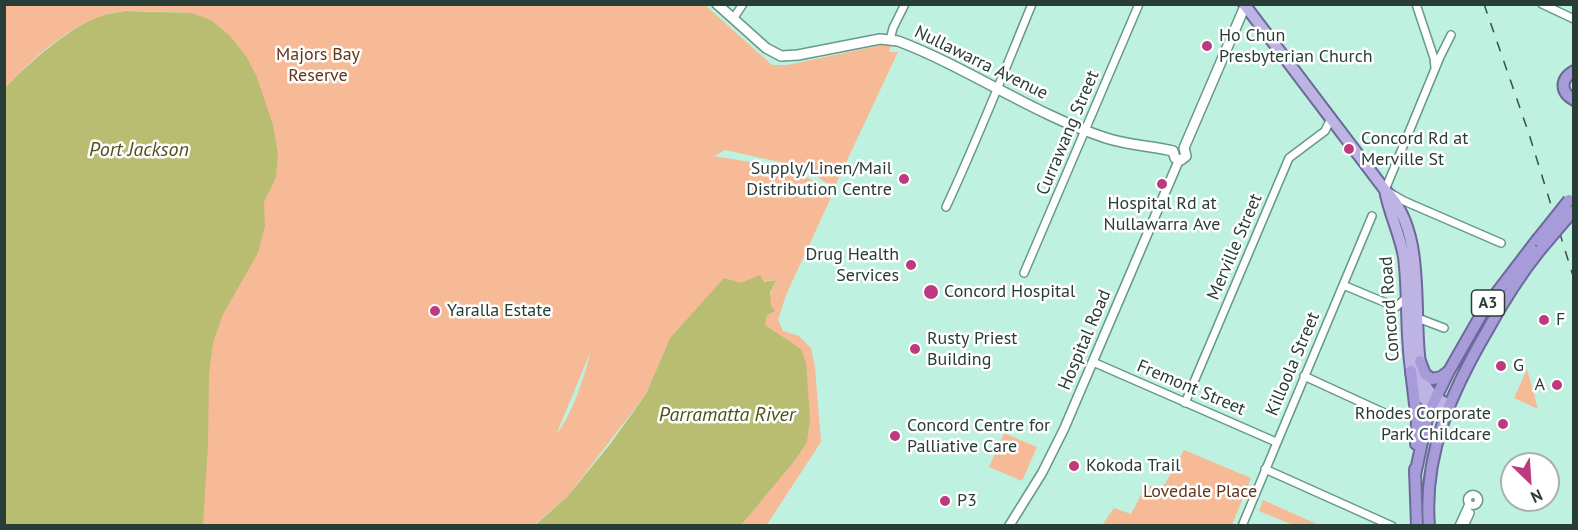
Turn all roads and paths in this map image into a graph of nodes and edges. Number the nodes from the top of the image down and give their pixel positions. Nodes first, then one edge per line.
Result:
1 (717, 4) edge
2 (743, 4) edge
3 (904, 4) edge
4 (1032, 4) edge
5 (1139, 4) edge
6 (1416, 4) edge
7 (1542, 4) edge
8 (1244, 5) edge
9 (733, 19) junction
10 (1574, 19) edge
11 (1451, 35) dead end
12 (890, 40) junction
13 (1435, 71) junction
14 (1574, 71) edge
15 (997, 89) junction
16 (1574, 99) edge
17 (1331, 118) junction
18 (1086, 130) junction
19 (1184, 148) junction
20 (1173, 151) junction
21 (1179, 160) junction
22 (1385, 190) junction
23 (1572, 205) edge
24 (946, 207) dead end
25 (1419, 207) junction
26 (1372, 216) dead end
27 (1404, 220) junction
28 (1501, 243) dead end
29 (1538, 245) junction
30 (1024, 273) dead end
31 (1343, 285) junction
32 (1407, 297) junction
33 (1412, 316) junction
34 (1444, 328) dead end
35 (1093, 362) junction
36 (1420, 362) junction
37 (1411, 370) junction
38 (1449, 371) junction
39 (1304, 376) junction
40 (1433, 401) junction
41 (1185, 403) junction
42 (1449, 405) junction
43 (1391, 416) dead end
44 (1276, 442) junction
45 (1265, 469) junction
46 (1415, 475) junction
47 (1009, 525) edge
48 (1242, 525) edge
49 (1392, 525) edge
50 (1419, 525) edge
51 (1459, 525) edge
52 (1464, 525) edge

1 - 9 main road, Nullawarra Avenue
2 - 9 street
3 - 12 street
4 - 15 street
5 - 18 street, Currawang Street
6 - 13 street
7 - 10 street
8 - 17 main road, Concord Road
8 - 19 main road
9 - 12 main road, Nullawarra Avenue
11 - 13 street
12 - 15 main road, Nullawarra Avenue
13 - 22 street
14 - 16 highway
15 - 18 main road, Nullawarra Avenue
15 - 24 street
17 - 22 main road, Concord Road
17 - 41 street, Merville Street
18 - 20 main road, Nullawarra Avenue
18 - 30 street, Currawang Street
19 - 20 main road
19 - 21 main road
20 - 21 main road
21 - 35 street, Hospital Road
22 - 25 street
22 - 27 main road, Concord Road
22 - 32 main road, Concord Road
23 - 29 highway, A3, bridge
25 - 27 street
25 - 28 street
26 - 31 street, Killoola Street
27 - 33 main road, Concord Road
29 - 38 highway, A3
29 - 42 highway, A3
31 - 32 street
31 - 39 street, Killoola Street
32 - 33 main road, Concord Road
33 - 34 street
33 - 36 main road, Concord Road
33 - 37 main road, Concord Road
35 - 41 street, Fremont Street
35 - 47 street, Hospital Road
36 - 38 highway
36 - 40 main road, Concord Road
37 - 40 main road, Concord Road
37 - 46 highway
38 - 40 highway, A3
39 - 43 street
39 - 44 street, Killoola Street
40 - 42 main road
40 - 46 highway, A3
41 - 44 street, Fremont Street
42 - 50 highway, A3
44 - 45 street, Killoola Street
45 - 48 street, Killoola Street
45 - 49 street
46 - 50 highway, A3
51 - 52 street

